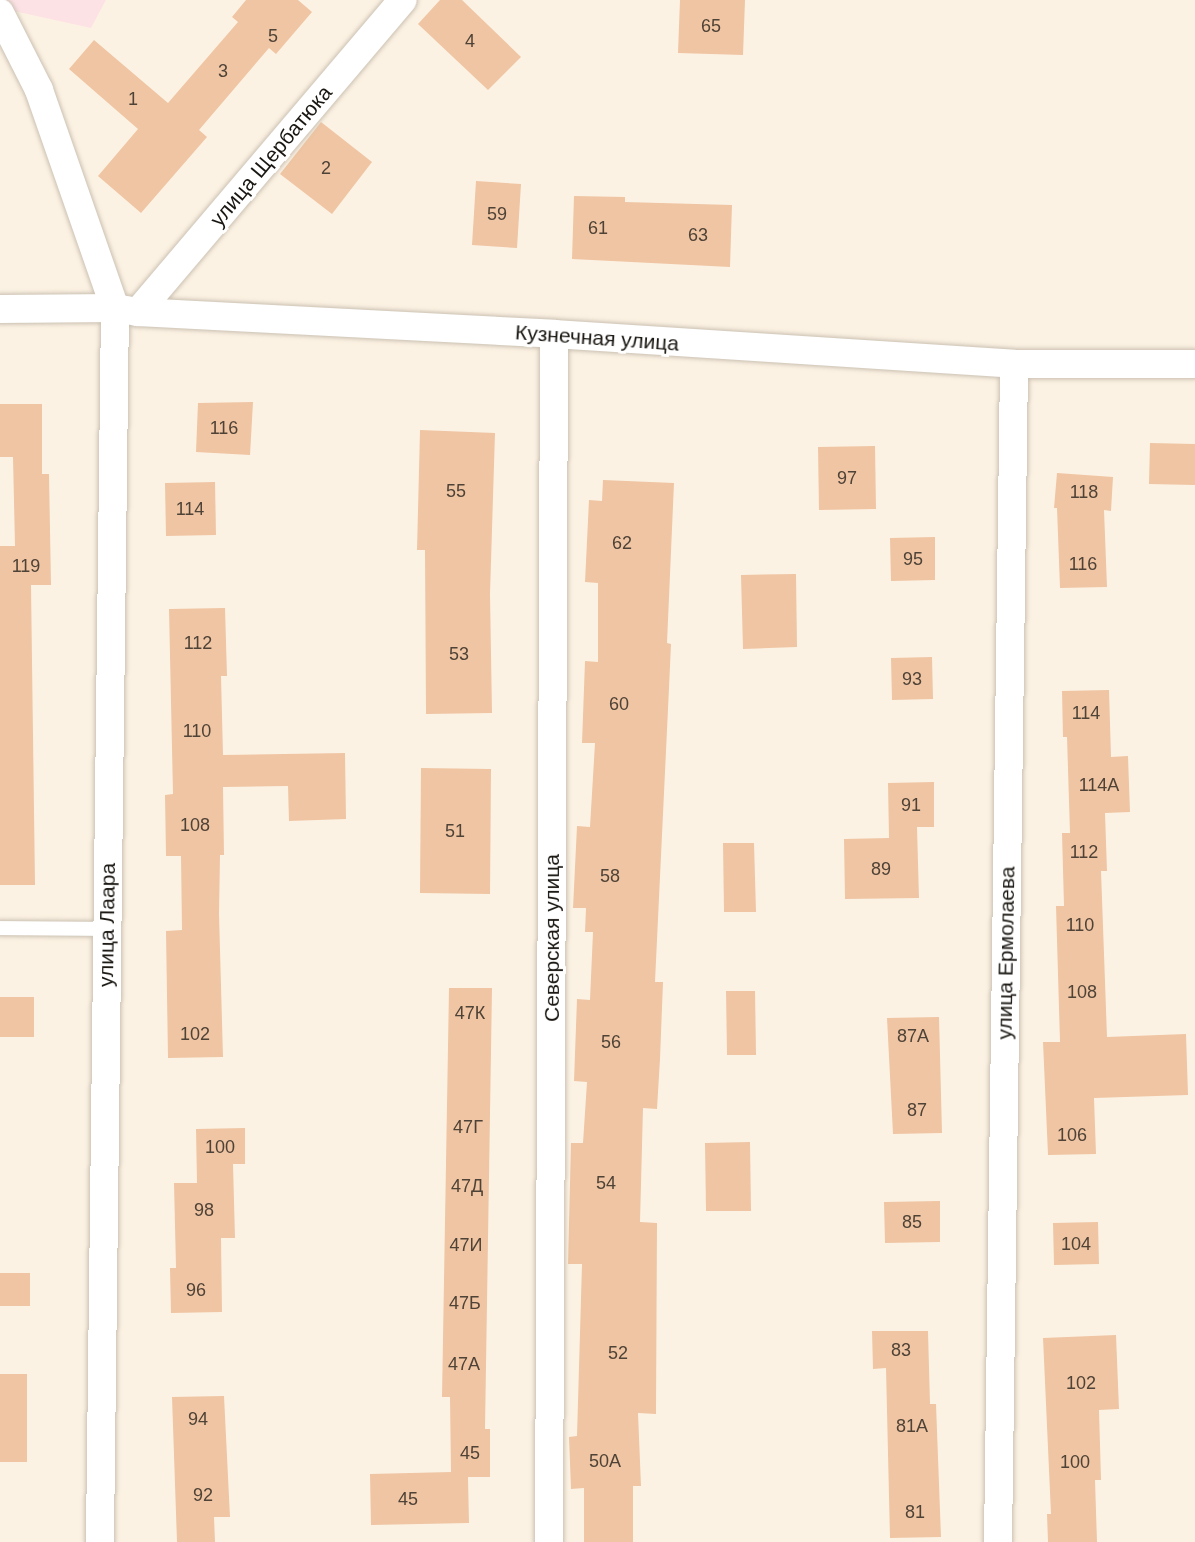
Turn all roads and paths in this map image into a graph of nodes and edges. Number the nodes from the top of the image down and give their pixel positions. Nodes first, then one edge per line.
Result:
1 (403, 0) edge
2 (0, 13) edge
3 (0, 309) edge
4 (127, 310) junction
5 (554, 334) junction
6 (1195, 364) edge
7 (1014, 365) junction
8 (0, 928) edge
9 (107, 929) junction
10 (100, 1542) edge
11 (549, 1542) edge
12 (998, 1542) edge

1 - 4 street, улица Щербатюка
2 - 4 street
3 - 4 street, Кузнечная улица
4 - 5 street, Кузнечная улица
4 - 9 street, улица Лаара
5 - 7 street, Кузнечная улица
5 - 11 street, Северская улица
6 - 7 street, Кузнечная улица
7 - 12 street, улица Ермолаева
8 - 9 lane
9 - 10 street, улица Лаара

